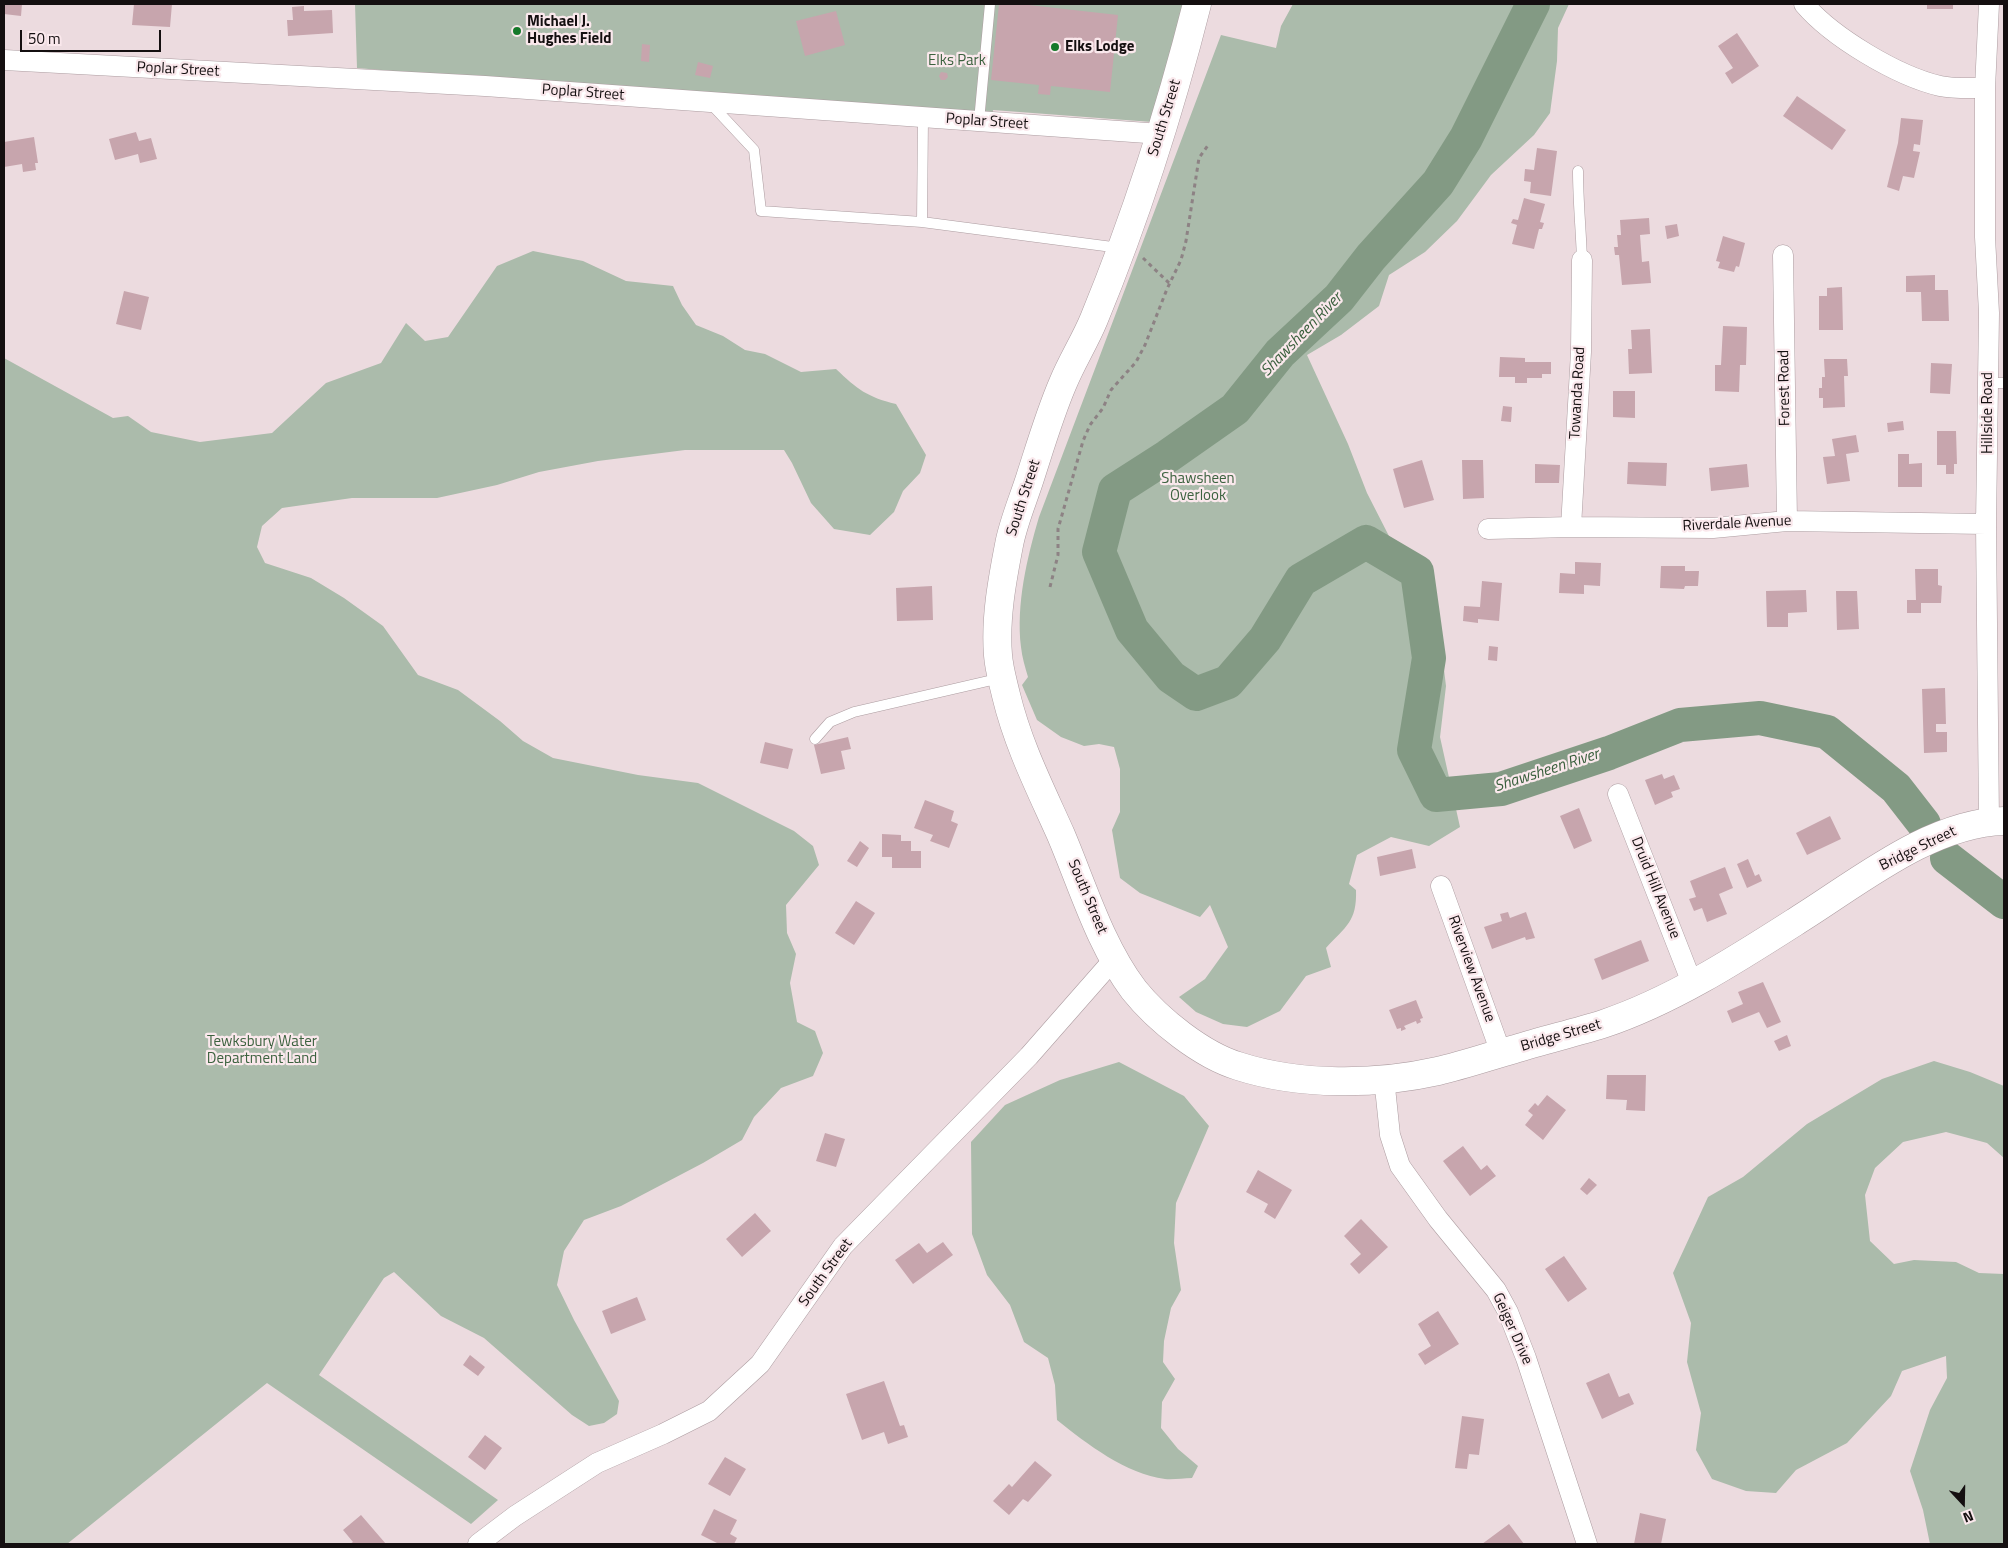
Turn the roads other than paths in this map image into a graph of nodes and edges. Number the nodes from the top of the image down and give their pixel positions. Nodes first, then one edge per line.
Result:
1 (990, 4) edge
2 (1197, 4) edge
3 (1804, 4) edge
4 (1989, 4) edge
5 (4, 60) edge
6 (1985, 88) junction
7 (710, 102) junction
8 (923, 118) junction
9 (979, 121) junction
10 (1161, 134) junction
11 (1578, 171) dead end
12 (922, 222) junction
13 (1121, 248) junction
14 (1784, 255) dead end
15 (1582, 260) joint
16 (1996, 383) edge
17 (1787, 521) junction
18 (1986, 524) junction
19 (1571, 526) junction
20 (1488, 529) dead end
21 (1002, 678) junction
22 (815, 739) dead end
23 (1618, 794) dead end
24 (1997, 821) edge
25 (1440, 886) dead end
26 (1115, 958) junction
27 (1692, 983) junction
28 (1501, 1053) junction
29 (1384, 1078) junction
30 (478, 1544) edge
31 (1587, 1544) edge

1 - 9 lane
2 - 10 street, South Street
3 - 6 street
4 - 6 street, Hillside Road
5 - 7 street, Poplar Street
6 - 16 street, Hillside Road
7 - 8 street, Poplar Street
7 - 12 lane
8 - 9 street, Poplar Street
8 - 12 lane
9 - 10 street, Poplar Street
10 - 13 street, South Street
11 - 15 lane
12 - 13 lane
13 - 21 street, South Street
14 - 17 street, Forest Road
15 - 19 street, Towanda Road
16 - 18 street, Hillside Road
17 - 18 street, Riverdale Avenue
17 - 19 street, Riverdale Avenue
18 - 24 street, Hillside Road
19 - 20 street, Riverdale Avenue
21 - 22 lane
21 - 26 street, South Street
23 - 27 street, Druid Hill Avenue
24 - 27 street, Bridge Street
25 - 28 street, Riverview Avenue
26 - 29 street, Bridge Street
26 - 30 street, South Street
27 - 28 street, Bridge Street
28 - 29 street, Bridge Street
29 - 31 street, Geiger Drive

